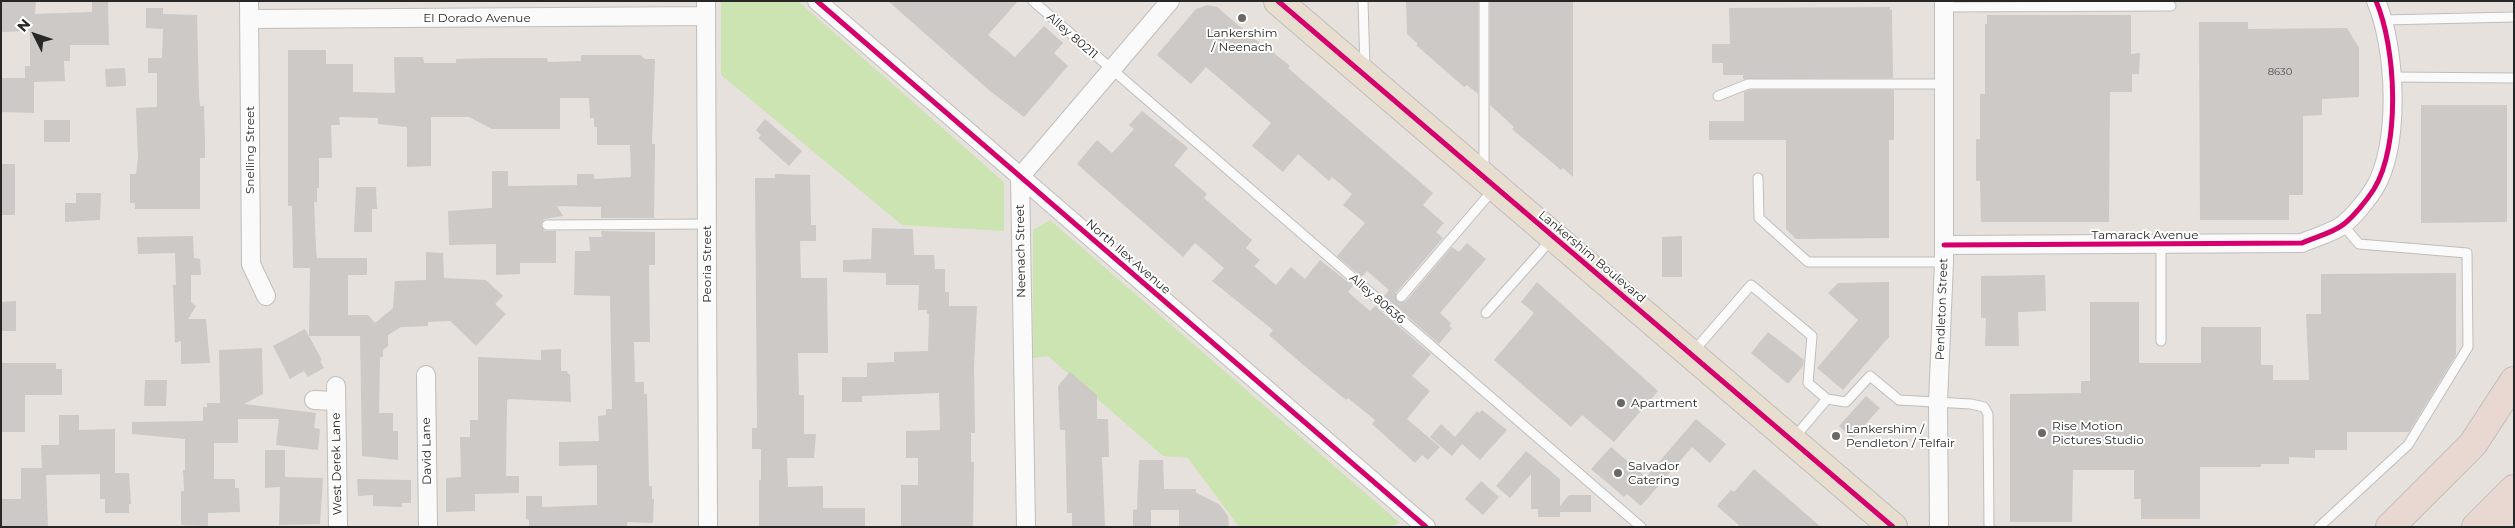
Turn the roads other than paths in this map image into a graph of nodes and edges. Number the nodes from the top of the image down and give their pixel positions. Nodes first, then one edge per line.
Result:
1 (249, 1) edge
2 (817, 1) edge
3 (1032, 1) edge
4 (1170, 1) edge
5 (1278, 1) edge
6 (1363, 1) edge
7 (1484, 1) edge
8 (2376, 1) edge
9 (1944, 4) edge
10 (2171, 6) dead end
11 (706, 9) edge
12 (2514, 17) edge
13 (249, 19) junction
14 (2384, 20) junction
15 (1112, 70) junction
16 (1365, 76) junction
17 (2391, 77) junction
18 (2514, 78) edge
19 (1944, 84) junction
20 (1718, 96) dead end
21 (1020, 177) junction
22 (1758, 178) dead end
23 (1489, 183) junction
24 (707, 224) junction
25 (547, 225) dead end
26 (2343, 225) junction
27 (1553, 238) junction
28 (2162, 246) junction
29 (1944, 254) junction
30 (266, 296) dead end
31 (1401, 297) dead end
32 (1486, 313) dead end
33 (2161, 341) dead end
34 (1691, 354) junction
35 (426, 375) dead end
36 (2514, 382) edge
37 (1827, 399) junction
38 (314, 400) dead end
39 (1938, 402) junction
40 (1792, 440) junction
41 (2514, 489) edge
42 (2514, 523) edge
43 (1989, 524) edge
44 (338, 527) edge
45 (428, 527) edge
46 (708, 527) edge
47 (1026, 527) edge
48 (1426, 527) edge
49 (1641, 527) edge
50 (1893, 527) edge
51 (1939, 527) edge
52 (2319, 527) edge
53 (2390, 527) edge
54 (2476, 527) edge
55 (2510, 527) edge

1 - 13 street, Snelling Street
2 - 21 street, North Ilex Avenue
3 - 15 lane, Alley 80211
4 - 15 street
5 - 16 main road, Lankershim Boulevard
6 - 16 lane
7 - 23 lane
8 - 14 street, Tamarack Avenue
9 - 10 lane
9 - 19 street, Pendleton Street
11 - 13 street, El Dorado Avenue
11 - 24 street, Peoria Street
12 - 14 lane
13 - 30 street, Snelling Street
14 - 17 street, Tamarack Avenue
15 - 21 street
15 - 49 lane, Alley 80636
16 - 23 main road, Lankershim Boulevard
17 - 18 lane
17 - 26 street, Tamarack Avenue
19 - 20 lane
19 - 29 street, Pendleton Street
21 - 47 street, Neenach Street
21 - 48 street, North Ilex Avenue
22 - 29 lane
23 - 27 main road, Lankershim Boulevard
23 - 31 lane
24 - 25 lane
24 - 46 street, Peoria Street
26 - 28 street, Tamarack Avenue
26 - 52 lane
27 - 32 lane
27 - 34 main road, Lankershim Boulevard
28 - 29 street, Tamarack Avenue
28 - 33 lane
29 - 39 street, Pendleton Street
34 - 37 lane
34 - 40 main road, Lankershim Boulevard
35 - 45 street, David Lane
36 - 53 highway
37 - 39 lane
37 - 40 lane
38 - 44 street, West Derek Lane
39 - 43 lane
39 - 51 street, Pendleton Street
40 - 50 main road, Lankershim Boulevard
41 - 54 highway
42 - 55 highway

